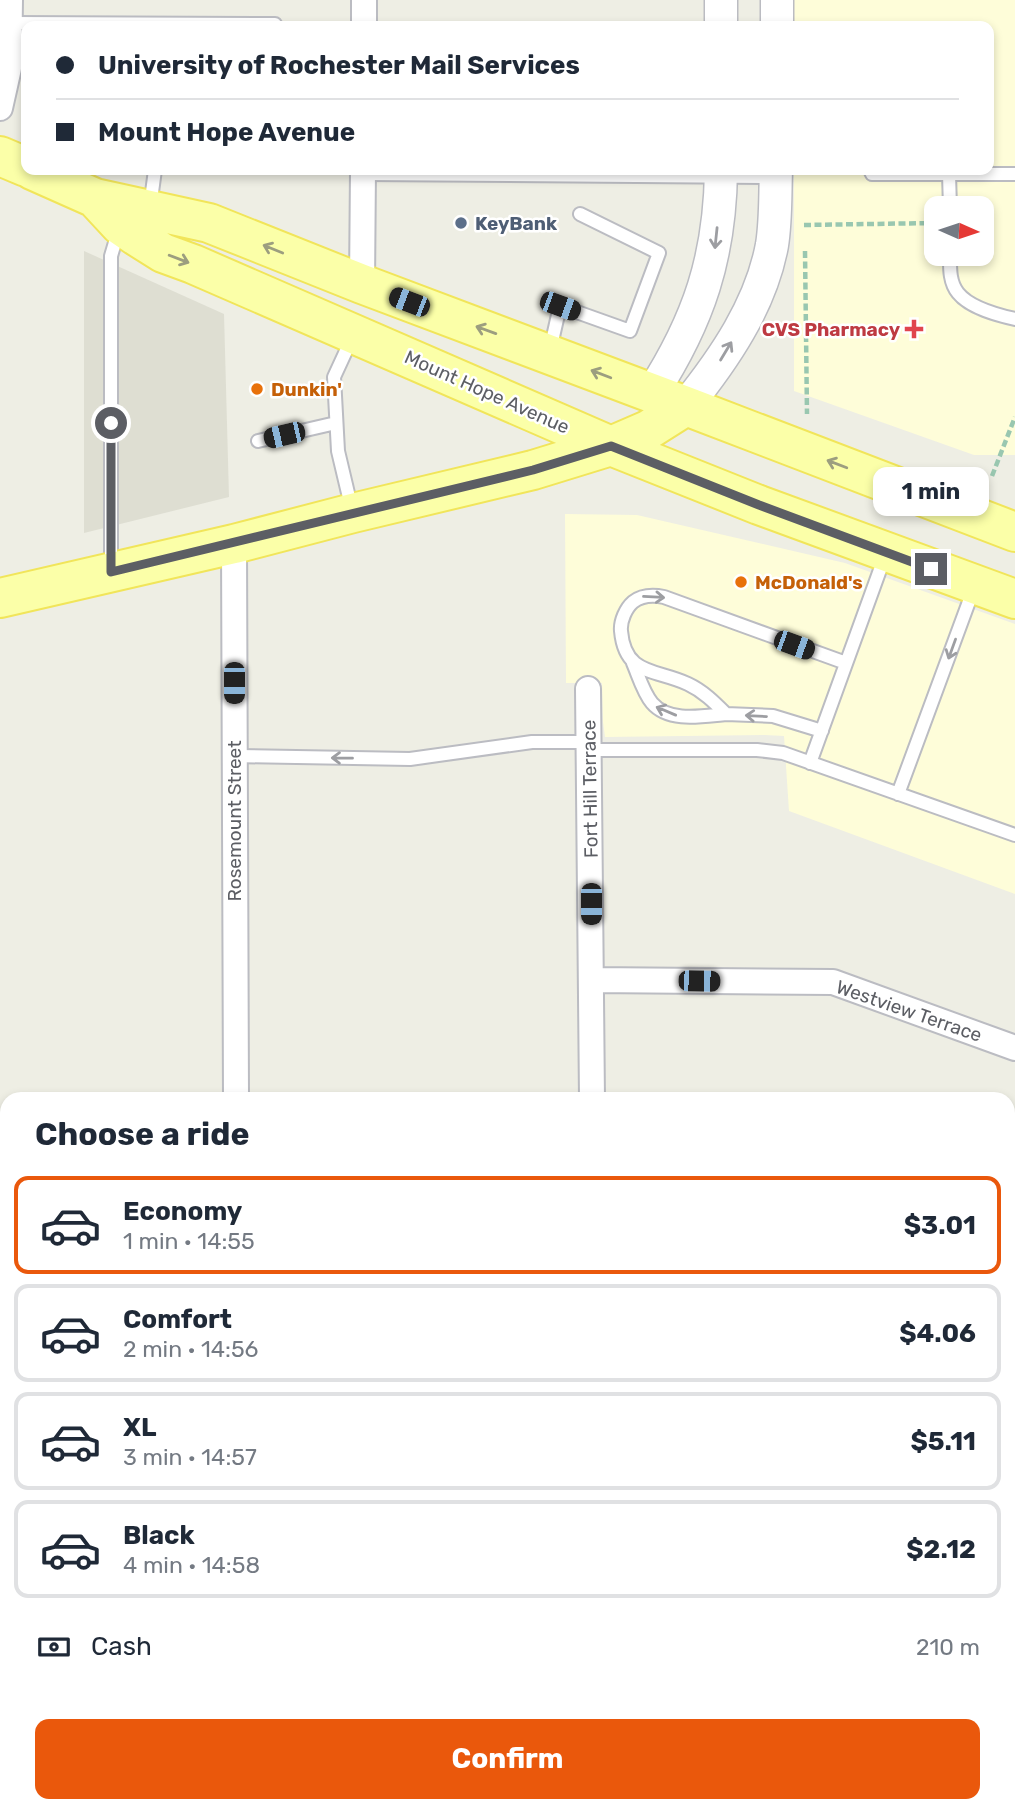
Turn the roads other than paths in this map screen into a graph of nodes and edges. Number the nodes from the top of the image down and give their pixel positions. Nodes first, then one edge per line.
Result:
1 (364, 0) edge
2 (721, 0) edge
3 (777, 0) edge
4 (10, 12) edge
5 (112, 21) edge
6 (363, 21) edge
7 (721, 21) edge
8 (776, 21) edge
9 (0, 108) edge
10 (0, 156) edge
11 (21, 165) edge
12 (994, 174) edge
13 (1015, 174) edge
14 (43, 175) edge
15 (151, 175) edge
16 (363, 175) edge
17 (720, 175) edge
18 (776, 175) edge
19 (949, 175) edge
20 (950, 196) edge
21 (122, 211) junction
22 (580, 214) dead end
23 (950, 266) edge
24 (362, 284) junction
25 (1015, 319) edge
26 (354, 334) junction
27 (550, 354) junction
28 (669, 399) junction
29 (336, 423) junction
30 (258, 441) dead end
31 (611, 446) junction
32 (353, 513) junction
33 (1015, 532) edge
34 (234, 544) junction
35 (887, 553) junction
36 (111, 572) junction
37 (975, 585) junction
38 (0, 598) edge
39 (1015, 599) edge
40 (634, 663) junction
41 (846, 663) junction
42 (588, 689) dead end
43 (726, 714) junction
44 (822, 731) junction
45 (589, 746) junction
46 (233, 756) junction
47 (810, 763) junction
48 (898, 794) junction
49 (1015, 835) edge
50 (592, 980) junction
51 (1015, 1048) edge
52 (236, 1092) edge
53 (592, 1092) edge

1 - 6 street
2 - 7 street
3 - 8 street
4 - 5 lane
4 - 9 street
10 - 11 main road
12 - 13 lane
14 - 21 main road, Mount Hope Avenue
15 - 21 lane
16 - 24 street
17 -> 28 street
28 -> 18 street
19 - 20 lane
24 -> 21 main road, Mount Hope Avenue
21 -> 26 main road, Mount Hope Avenue
21 - 36 lane
22 - 27 lane
23 - 25 lane
27 -> 24 main road, Mount Hope Avenue
26 - 29 lane
26 - 31 main road, Mount Hope Avenue
28 -> 27 main road, Mount Hope Avenue
28 - 31 main road
33 -> 28 main road, Mount Hope Avenue
29 - 30 lane
29 - 32 lane
31 - 32 main road
31 - 35 main road, Mount Hope Avenue
32 - 34 main road
34 - 36 main road
34 - 46 street, Rosemount Street
35 - 37 main road, Mount Hope Avenue
35 - 41 lane
36 - 38 main road
37 - 39 main road, Mount Hope Avenue
37 -> 48 lane
40 -> 41 lane
40 - 43 lane
43 -> 40 lane
41 - 44 lane
42 - 45 street, Fort Hill Terrace
44 -> 43 lane
44 - 47 lane
45 -> 46 lane
45 - 47 lane
45 - 50 street, Fort Hill Terrace
46 - 52 street, Rosemount Street
47 - 48 lane
48 - 49 lane
50 - 51 street, Westview Terrace
50 - 53 street, Fort Hill Terrace

